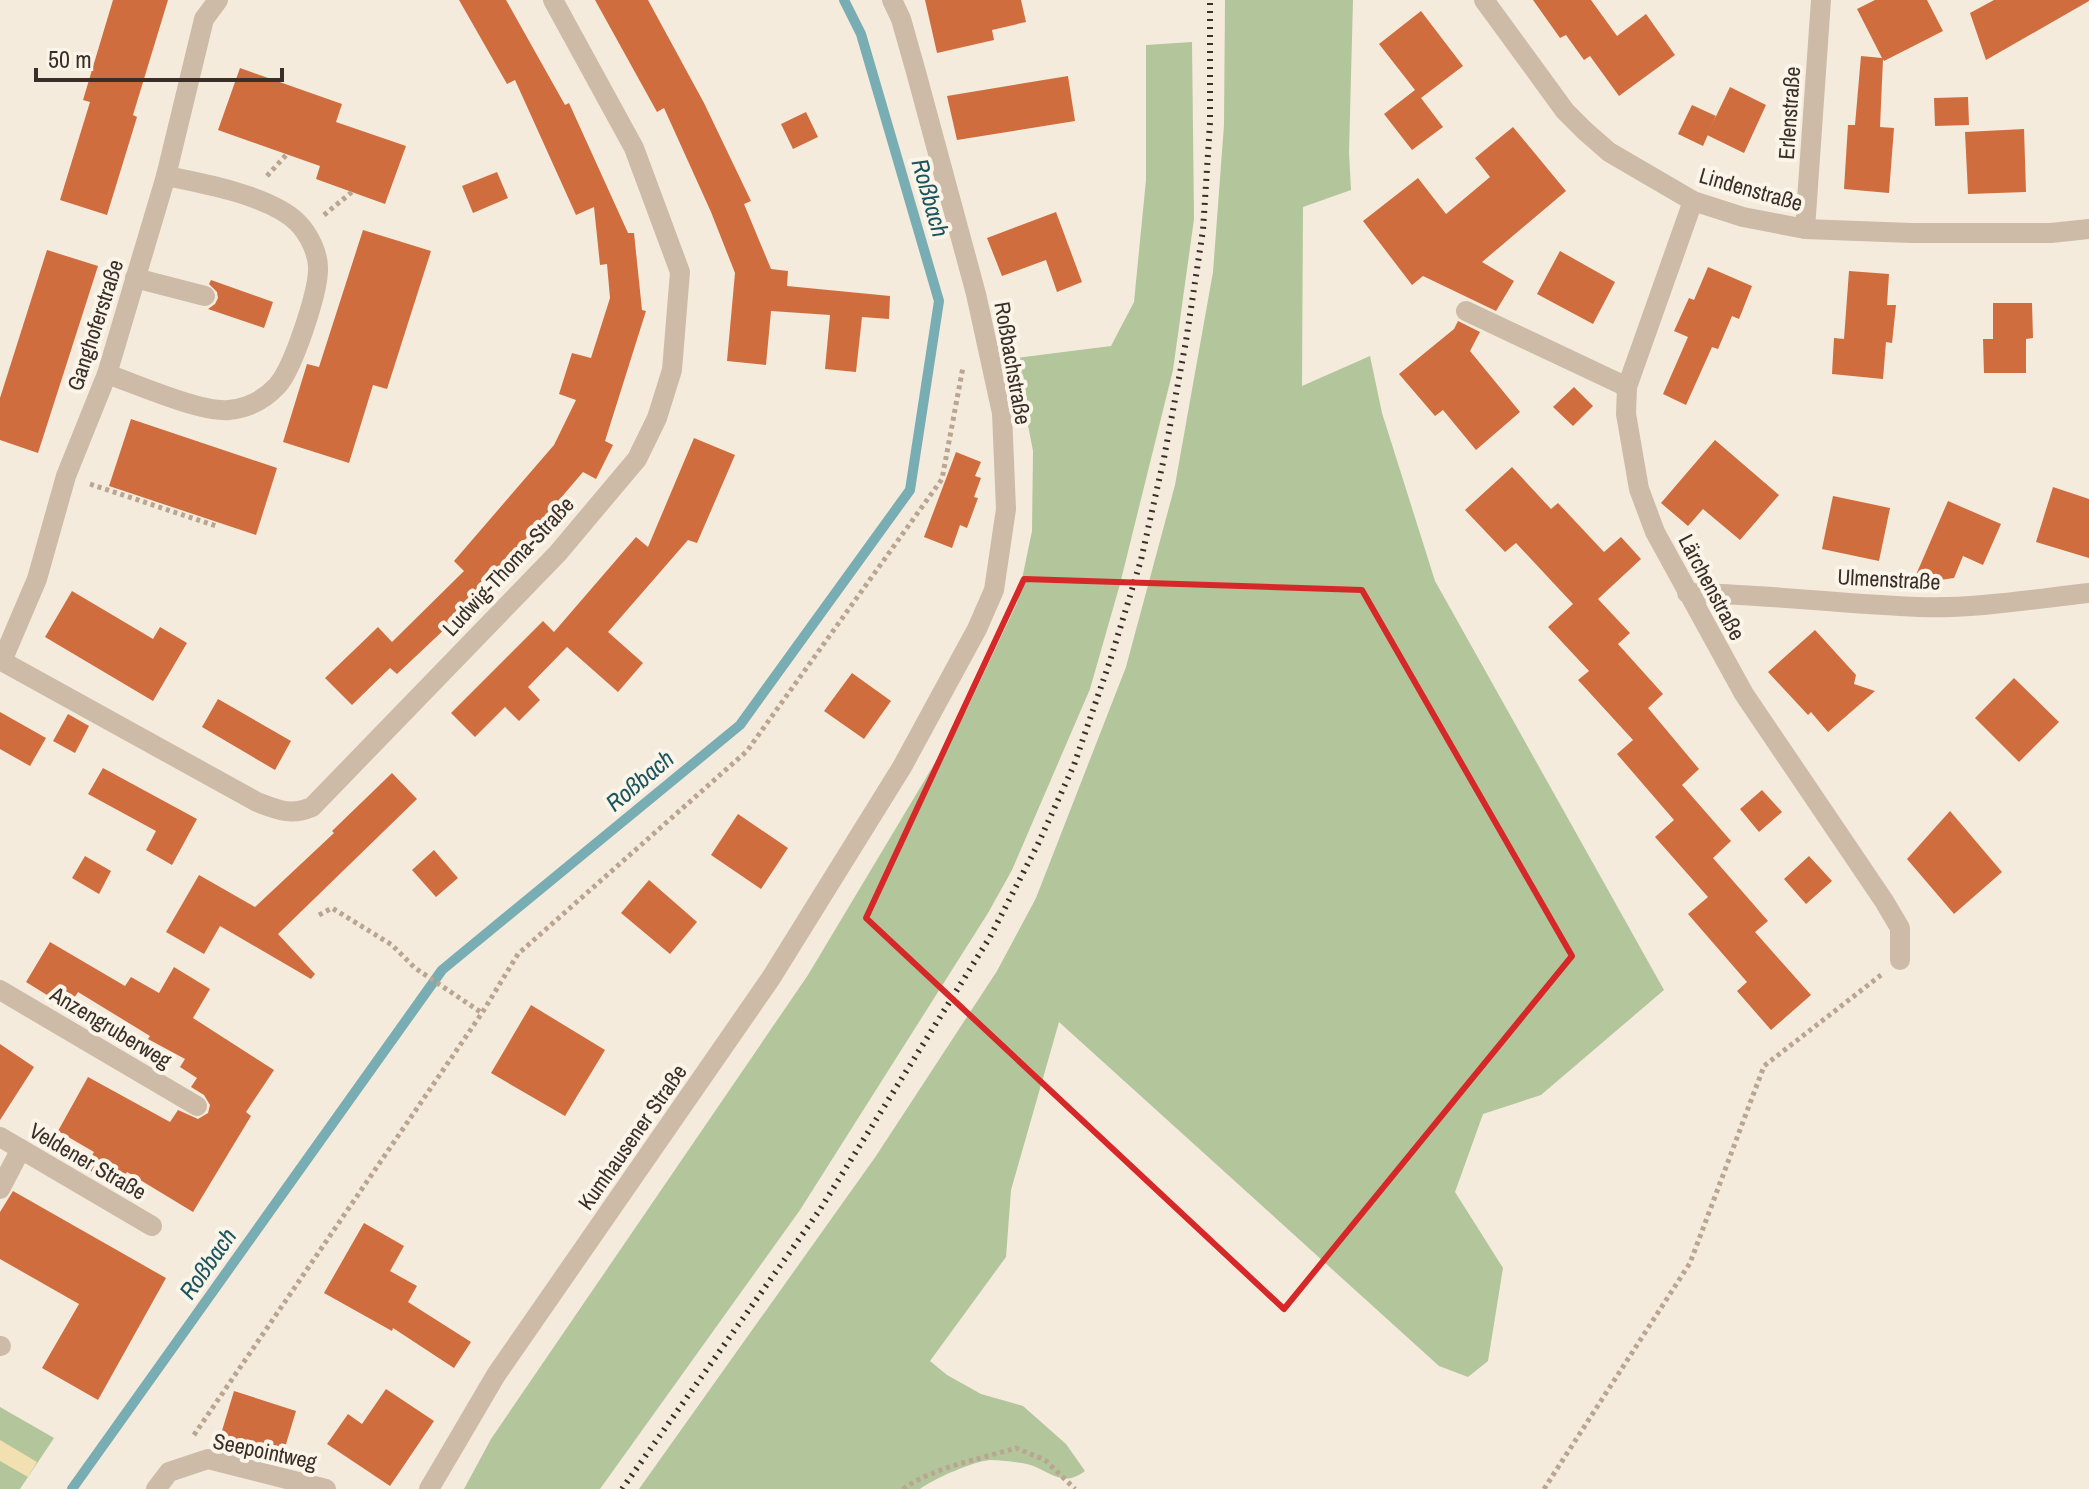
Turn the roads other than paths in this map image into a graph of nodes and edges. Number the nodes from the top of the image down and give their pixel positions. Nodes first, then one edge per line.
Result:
1 (218, 0) edge
2 (553, 0) edge
3 (892, 0) edge
4 (1484, 0) edge
5 (1821, 0) edge
6 (166, 176) junction
7 (1693, 201) junction
8 (1805, 229) junction
9 (2089, 229) edge
10 (135, 278) junction
11 (205, 296) dead end
12 (1466, 311) dead end
13 (107, 374) junction
14 (1627, 387) junction
15 (1687, 593) junction
16 (2089, 593) edge
17 (1, 660) edge
18 (874, 812) joint
19 (1900, 960) road end
20 (0, 990) edge
21 (197, 1106) dead end
22 (0, 1137) edge
23 (21, 1149) junction
24 (0, 1189) edge
25 (152, 1226) dead end
26 (156, 1489) edge
27 (326, 1489) edge
28 (429, 1489) edge

1 - 6 street, Ganghoferstraße
2 - 17 street, Ludwig-Thoma-Straße
3 - 18 street, Roßbachstraße
4 - 7 street, Lindenstraße
5 - 8 street, Erlenstraße
6 - 10 street, Ganghoferstraße
6 - 13 street
7 - 8 street, Lindenstraße
7 - 14 street, Lärchenstraße
8 - 9 street, Lindenstraße
10 - 11 street
10 - 13 street, Ganghoferstraße
12 - 14 street
13 - 17 street, Ganghoferstraße
14 - 15 street, Lärchenstraße
15 - 16 street, Ulmenstraße
15 - 19 street, Lärchenstraße
18 - 28 street, Kumhausener Straße
20 - 21 street, Anzengruberweg
22 - 23 street, Veldener Straße
23 - 24 street
23 - 25 street, Veldener Straße
26 - 27 street, Seepointweg

